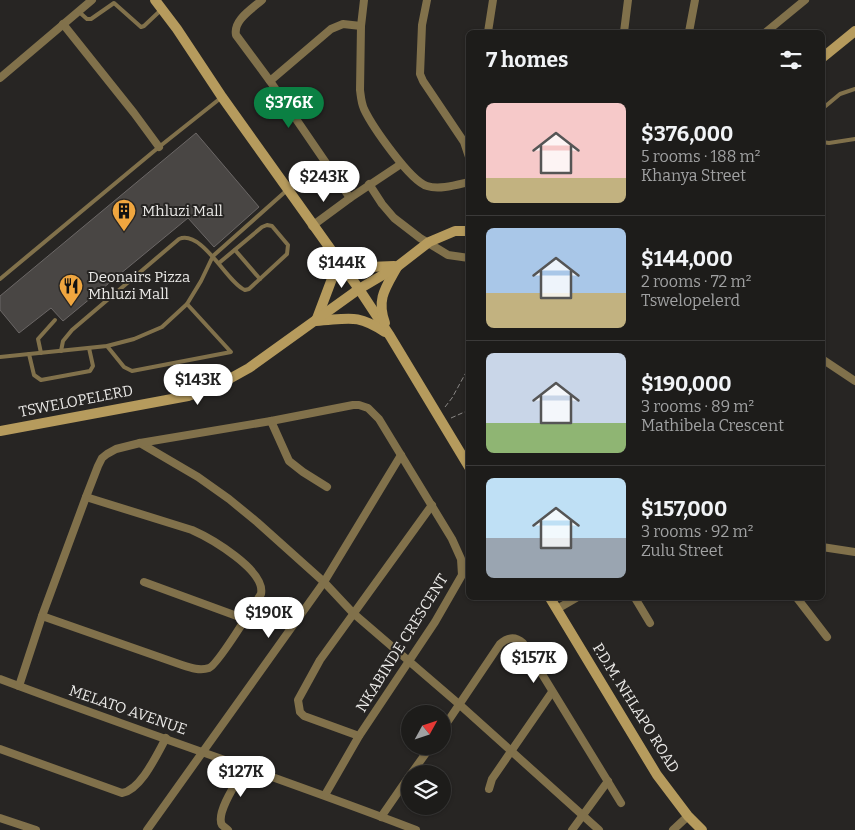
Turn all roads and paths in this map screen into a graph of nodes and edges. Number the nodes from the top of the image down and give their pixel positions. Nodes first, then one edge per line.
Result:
1 (92, 0) edge
2 (156, 0) edge
3 (262, 0) edge
4 (364, 0) edge
5 (427, 0) edge
6 (493, 0) edge
7 (627, 0) edge
8 (695, 0) edge
9 (805, 0) edge
10 (162, 9) junction
11 (78, 11) junction
12 (63, 24) junction
13 (361, 26) junction
14 (488, 30) edge
15 (624, 30) edge
16 (689, 30) edge
17 (768, 30) edge
18 (855, 32) edge
19 (825, 56) edge
20 (0, 78) edge
21 (270, 81) junction
22 (855, 89) edge
23 (222, 97) junction
24 (825, 106) edge
25 (855, 139) edge
26 (825, 142) edge
27 (159, 146) junction
28 (466, 148) edge
29 (400, 164) junction
30 (466, 183) edge
31 (369, 184) junction
32 (287, 190) junction
33 (350, 198) junction
34 (312, 226) junction
35 (466, 231) edge
36 (429, 242) junction
37 (235, 250) junction
38 (332, 252) junction
39 (213, 256) junction
40 (466, 258) edge
41 (219, 263) junction
42 (398, 266) junction
43 (0, 279) edge
44 (260, 279) junction
45 (359, 289) junction
46 (187, 304) junction
47 (55, 320) dead end
48 (316, 321) junction
49 (390, 336) junction
50 (107, 346) junction
51 (89, 348) junction
52 (61, 351) junction
53 (41, 353) junction
54 (29, 354) junction
55 (0, 357) edge
56 (825, 361) edge
57 (466, 372) edge
58 (855, 381) edge
59 (466, 411) edge
60 (440, 419) junction
61 (271, 421) junction
62 (0, 431) edge
63 (140, 443) junction
64 (401, 454) junction
65 (466, 462) edge
66 (327, 487) dead end
67 (86, 496) junction
68 (432, 505) junction
69 (825, 547) edge
70 (855, 552) edge
71 (144, 582) dead end
72 (324, 582) junction
73 (551, 600) edge
74 (573, 600) edge
75 (636, 600) edge
76 (799, 600) edge
77 (557, 609) junction
78 (353, 613) junction
79 (42, 616) junction
80 (245, 619) junction
81 (650, 623) dead end
82 (826, 636) dead end
83 (410, 662) junction
84 (0, 679) edge
85 (19, 686) junction
86 (552, 692) junction
87 (460, 705) junction
88 (451, 718) edge
89 (359, 736) junction
90 (166, 738) junction
91 (0, 749) edge
92 (203, 751) junction
93 (511, 752) junction
94 (245, 768) junction
95 (608, 781) junction
96 (401, 789) edge
97 (489, 789) dead end
98 (325, 795) junction
99 (621, 803) dead end
100 (582, 814) junction
101 (381, 816) junction
102 (688, 816) junction
103 (0, 818) edge
104 (36, 830) edge
105 (147, 830) edge
106 (228, 830) edge
107 (416, 830) edge
108 (572, 830) edge
109 (599, 830) edge
110 (673, 830) edge
111 (702, 830) edge

1 - 11 street
2 - 10 street
3 - 21 street
4 - 13 street
5 - 28 street
6 - 14 street
7 - 15 street
8 - 16 street
9 - 17 street
10 - 11 lane
10 - 23 street
11 - 12 street
12 - 20 street
12 - 27 street
13 - 21 street
13 - 29 street
18 - 19 street
21 - 33 street
22 - 24 lane
23 - 27 lane
23 - 32 street
25 - 26 lane
27 - 43 lane
29 - 30 street
29 - 31 street
31 - 33 street
31 - 36 street
32 - 34 street
32 - 39 lane
33 - 34 street
34 - 38 street
35 - 36 street, TSWELOPELERD
36 - 40 street
36 - 42 street, TSWELOPELERD
37 - 41 lane
37 - 44 lane
37 - 44 lane
38 - 42 street
38 - 45 street
38 - 48 street
39 - 41 lane
39 - 46 lane
39 - 52 lane
41 - 44 lane
42 - 45 street, TSWELOPELERD
42 - 49 street
45 - 48 street, TSWELOPELERD
45 - 49 street
46 - 50 lane
46 - 50 lane
47 - 53 lane
48 - 49 street
48 - 62 street, TSWELOPELERD
49 - 60 street
50 - 51 lane
51 - 52 lane
51 - 54 lane
52 - 53 lane
53 - 54 lane
54 - 55 lane
56 - 58 street
57 - 60 path
59 - 60 path
60 - 65 street
61 - 63 street, NKABINDE CRESCENT
61 - 64 street, NKABINDE CRESCENT
61 - 66 street
63 - 67 street, NKABINDE CRESCENT
63 - 72 street
64 - 68 street, NKABINDE CRESCENT
64 - 72 street
67 - 79 street, NKABINDE CRESCENT
67 - 80 street
68 - 78 street
68 - 83 street, NKABINDE CRESCENT
69 - 70 street
71 - 80 street
72 - 78 street
72 - 92 street
73 - 77 street, P.D.M. NHLAPO ROAD
74 - 77 street
75 - 81 street
76 - 82 street
77 - 102 street, P.D.M. NHLAPO ROAD
78 - 83 street
78 - 89 street
79 - 80 street
79 - 85 street, NKABINDE CRESCENT
83 - 87 street
83 - 89 street, NKABINDE CRESCENT
84 - 85 street, MELATO AVENUE
85 - 90 street, MELATO AVENUE
86 - 87 street
86 - 93 street
86 - 95 street
87 - 88 street
87 - 93 street
89 - 98 street, NKABINDE CRESCENT
90 - 91 street
90 - 92 street, MELATO AVENUE
92 - 94 street, MELATO AVENUE
92 - 105 street
93 - 97 street
93 - 100 street
94 - 98 street, MELATO AVENUE
94 - 106 street
95 - 99 street
95 - 100 street
96 - 101 street
98 - 101 street, MELATO AVENUE
100 - 108 street
100 - 109 street
101 - 107 street, MELATO AVENUE
102 - 110 street
102 - 111 street, P.D.M. NHLAPO ROAD
103 - 104 street

